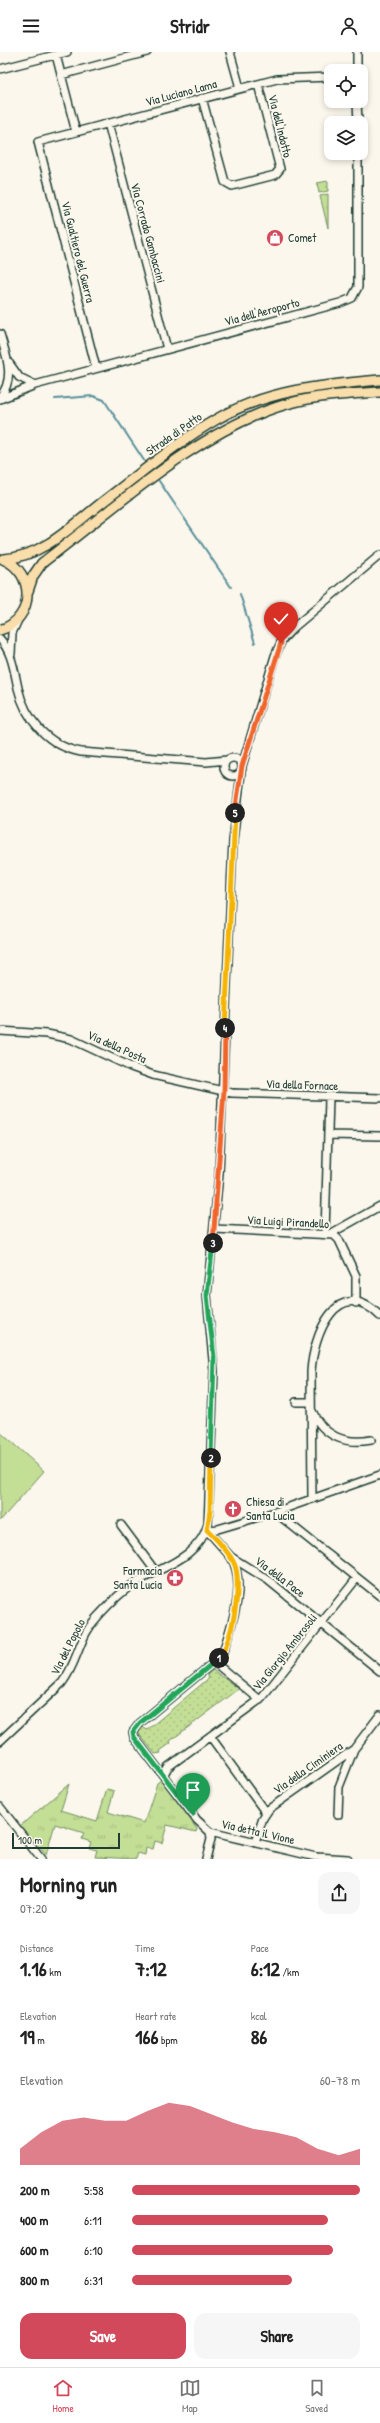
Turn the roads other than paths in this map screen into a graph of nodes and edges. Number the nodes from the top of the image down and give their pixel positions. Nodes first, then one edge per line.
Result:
1 (67, 52) edge
2 (147, 52) edge
3 (230, 52) edge
4 (357, 52) edge
5 (56, 55) junction
6 (357, 64) edge
7 (0, 70) edge
8 (61, 74) junction
9 (324, 77) edge
10 (258, 84) junction
11 (240, 88) junction
12 (202, 98) junction
13 (108, 123) junction
14 (76, 132) junction
15 (38, 142) joint
16 (358, 160) edge
17 (0, 334) edge
18 (167, 349) junction
19 (7, 360) junction
20 (96, 368) junction
21 (380, 380) edge
22 (35, 385) junction
23 (380, 392) edge
24 (0, 398) edge
25 (380, 555) edge
26 (2, 558) edge
27 (28, 591) junction
28 (21, 615) junction
29 (0, 630) edge
30 (0, 639) edge
31 (12, 660) junction
32 (227, 760) junction
33 (206, 762) junction
34 (241, 769) junction
35 (226, 773) junction
36 (237, 793) junction
37 (0, 1031) edge
38 (224, 1091) junction
39 (329, 1098) junction
40 (380, 1098) edge
41 (328, 1135) junction
42 (380, 1136) edge
43 (380, 1206) edge
44 (214, 1229) junction
45 (328, 1233) junction
46 (356, 1303) junction
47 (380, 1316) edge
48 (296, 1402) dead end
49 (311, 1405) junction
50 (371, 1440) dead end
51 (380, 1475) edge
52 (312, 1499) junction
53 (275, 1512) junction
54 (121, 1525) dead end
55 (207, 1530) junction
56 (231, 1557) junction
57 (156, 1572) junction
58 (357, 1578) junction
59 (380, 1596) edge
60 (322, 1624) junction
61 (214, 1662) junction
62 (380, 1671) edge
63 (260, 1700) junction
64 (380, 1716) edge
65 (210, 1736) junction
66 (0, 1741) edge
67 (354, 1749) junction
68 (164, 1774) junction
69 (0, 1807) edge
70 (266, 1813) junction
71 (338, 1815) dead end
72 (210, 1832) junction
73 (255, 1842) junction
74 (42, 1859) edge
75 (206, 1859) edge
76 (348, 1859) edge

1 - 5 street
2 - 8 street
3 - 11 street
4 - 6 street
5 - 7 street
5 - 8 street
8 - 14 street
9 - 10 street, Via Luciano Lama
10 - 11 street, Via Luciano Lama
10 - 12 street, Via dell'Indotto
11 - 12 street, Via Luciano Lama
12 - 13 street, Via Luciano Lama
13 - 14 street, Via Luciano Lama
13 - 18 street, Via Corrado Gambaccini
14 - 15 street, Via Luciano Lama
15 - 20 street, Via Gualtiero del Guerra
16 - 18 street, Via dell'Aeroporto
17 - 19 street
18 - 20 street, Via dell'Aeroporto
19 - 22 street
19 - 24 street
20 - 22 street, Via dell'Aeroporto
21 - 26 main road, Strada di Patto
22 - 24 street, Via dell'Aeroporto
23 - 27 main road, Strada di Patto
25 - 34 street, Via del Popolo
26 - 27 main road
27 - 28 main road, Strada di Patto
28 - 29 main road
28 - 31 street
30 - 31 street
31 - 33 street
32 - 33 street
32 - 34 street
32 - 35 street
33 - 35 street
34 - 35 street
34 - 36 street, Via del Popolo
35 - 36 street
36 - 38 street, Via del Popolo
37 - 38 street, Via della Posta
38 - 39 street, Via della Fornace
38 - 44 street, Via del Popolo
39 - 40 street, Via della Fornace
39 - 41 street
41 - 42 street
41 - 45 street
43 - 45 street
44 - 45 street, Via Luigi Pirandello
44 - 55 street, Via del Popolo
45 - 46 street, Via Luigi Pirandello
46 - 47 street
46 - 49 street
48 - 49 street
49 - 50 street
49 - 52 street
51 - 52 street
52 - 53 street
53 - 55 street
53 - 58 street
54 - 57 street
55 - 56 street, Via della Pace
55 - 57 street, Via del Popolo
56 - 60 street, Via della Pace
56 - 61 street
57 - 66 street, Via del Popolo
58 - 59 street
58 - 60 street, Via Giorgio Ambrosoli
60 - 62 street, Via della Pace
60 - 63 street, Via Giorgio Ambrosoli
61 - 63 street
61 - 68 street
63 - 65 street, Via Giorgio Ambrosoli
64 - 67 street, Via della Ciminiera
65 - 68 street, Via Giorgio Ambrosoli
65 - 70 street
67 - 70 street, Via della Ciminiera
67 - 71 street
68 - 72 street
69 - 74 street
70 - 73 street
72 - 73 street, Via detta il Vione
72 - 75 street
73 - 76 street, Via detta il Vione

